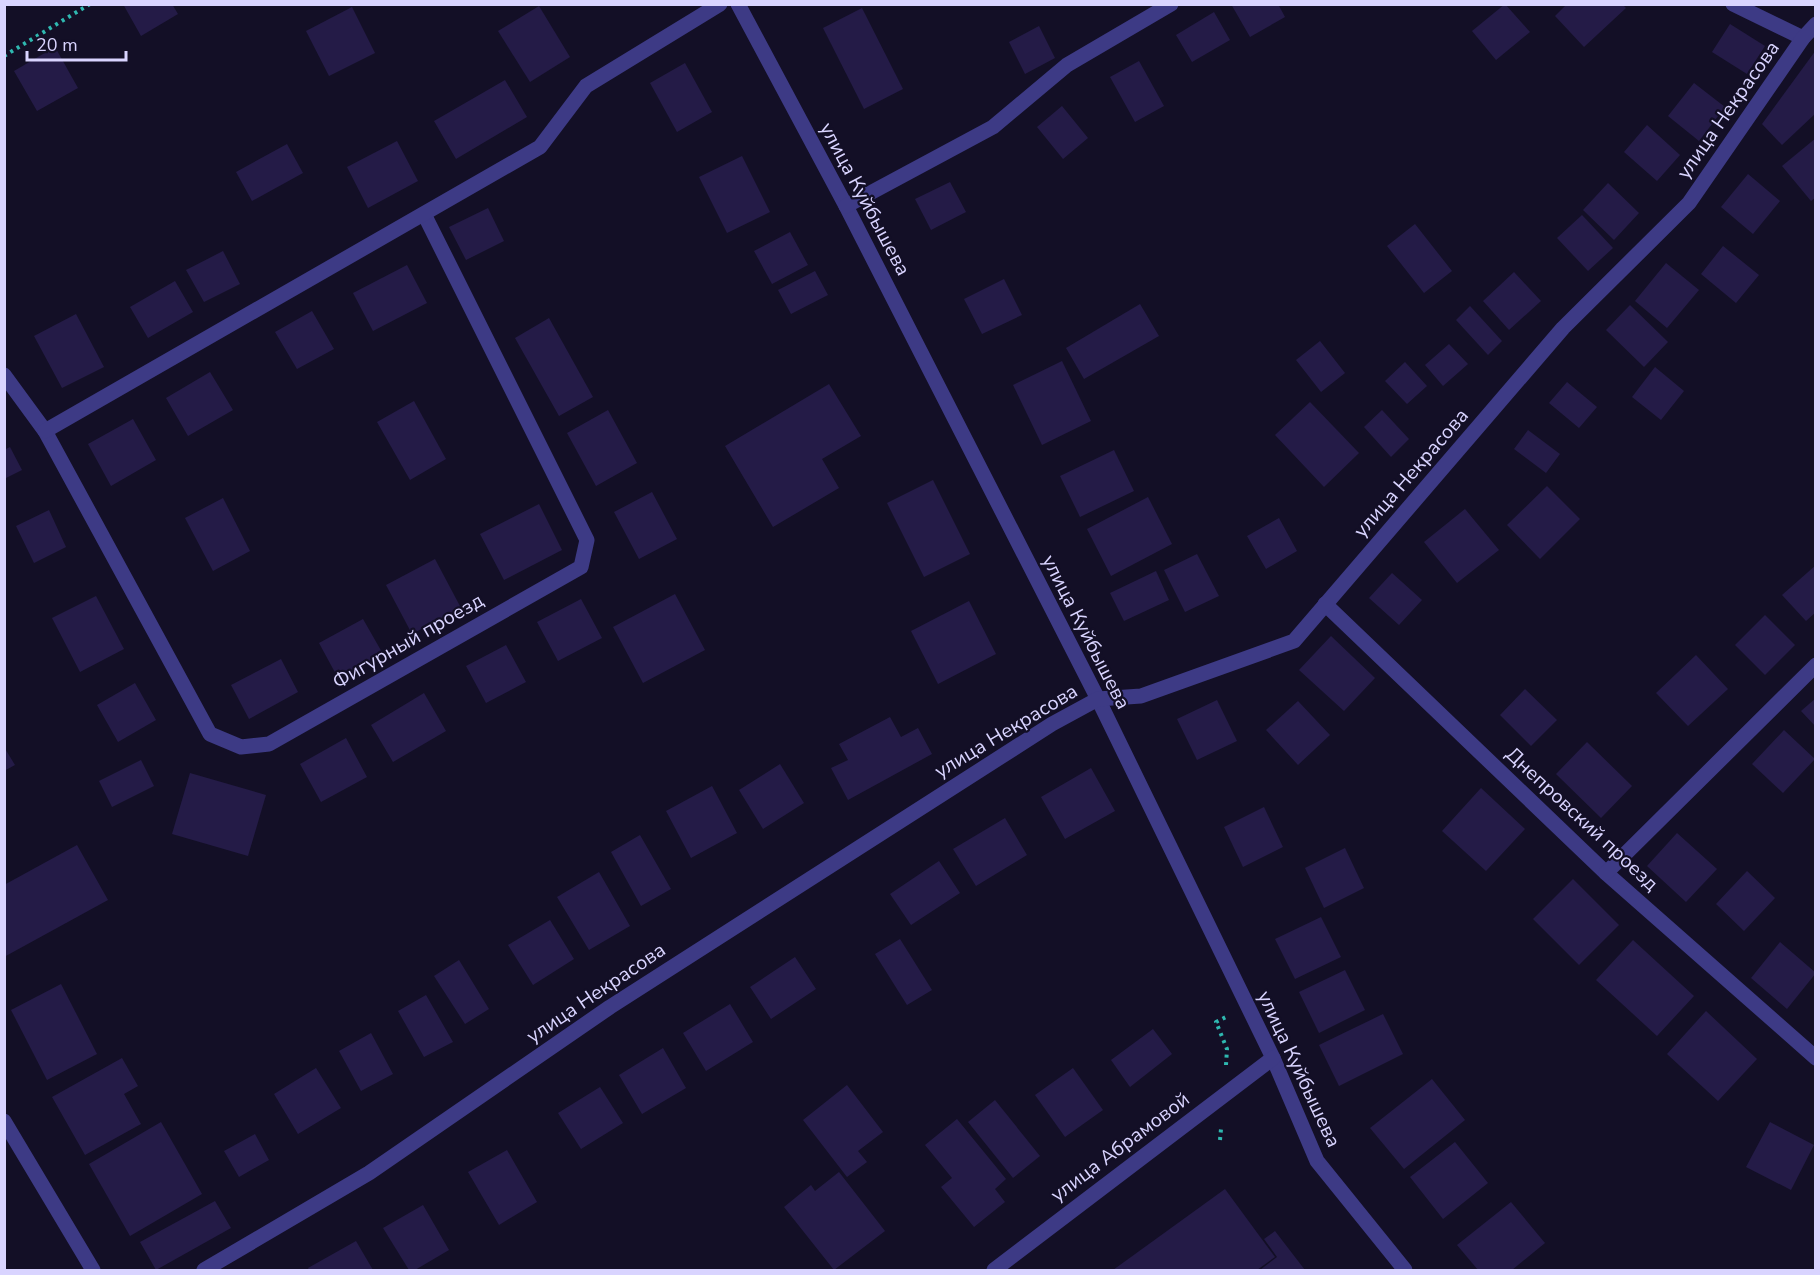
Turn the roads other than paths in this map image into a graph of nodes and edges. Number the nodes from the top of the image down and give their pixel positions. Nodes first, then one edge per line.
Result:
1 (720, 4) edge
2 (738, 4) edge
3 (1171, 4) edge
4 (1733, 4) edge
5 (1815, 24) edge
6 (1803, 38) junction
7 (846, 206) junction
8 (424, 214) junction
9 (4, 375) edge
10 (45, 431) junction
11 (1325, 604) junction
12 (1815, 665) edge
13 (1098, 699) junction
14 (1606, 873) junction
15 (1273, 1058) junction
16 (1815, 1058) edge
17 (4, 1121) edge
18 (93, 1270) edge
19 (204, 1270) edge
20 (994, 1270) edge
21 (1405, 1270) edge

1 - 8 street
2 - 7 street, улица Куйбышева
3 - 7 street
4 - 6 street
5 - 6 street, улица Некрасова
6 - 11 street, улица Некрасова
7 - 13 street, улица Куйбышева
8 - 10 street
8 - 10 street, Фигурный проезд
9 - 10 street, Фигурный проезд
11 - 13 street, улица Некрасова
11 - 14 street, Днепровский проезд
12 - 14 street
13 - 15 street, улица Куйбышева
13 - 19 street, улица Некрасова
14 - 16 street, Днепровский проезд
15 - 20 street, улица Абрамовой
15 - 21 street, улица Куйбышева
17 - 18 street

